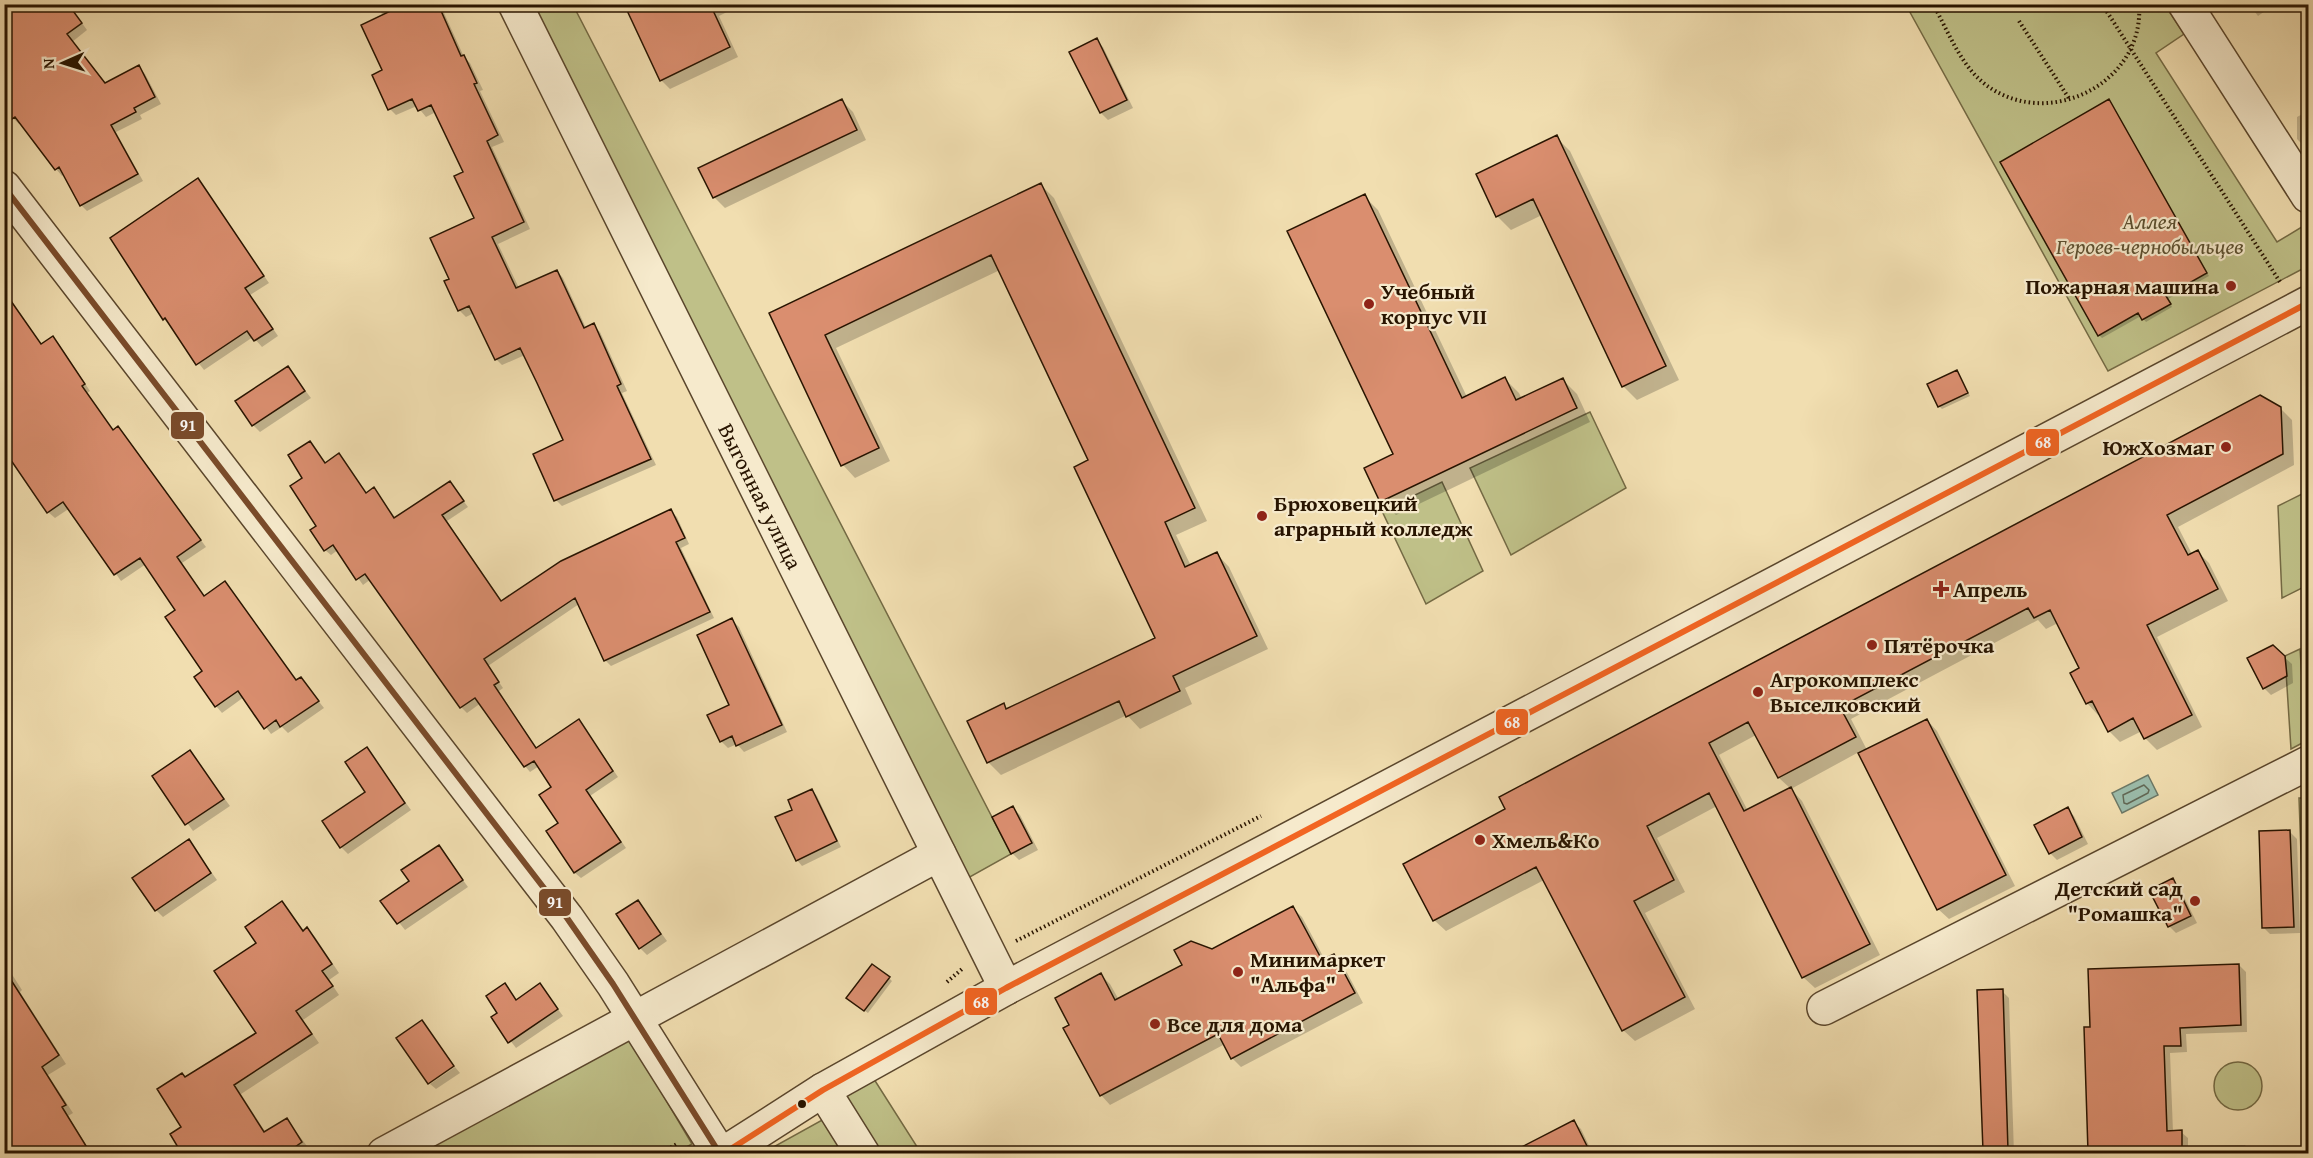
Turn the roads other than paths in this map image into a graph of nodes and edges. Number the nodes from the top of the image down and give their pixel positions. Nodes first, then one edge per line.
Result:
1 (515, 4) edge
2 (2185, 4) edge
3 (4, 187) edge
4 (2308, 196) edge
5 (2297, 296) edge
6 (2308, 763) edge
7 (939, 854) junction
8 (1006, 988) junction
9 (1824, 1008) dead end
10 (635, 1018) junction
11 (823, 1090) junction
12 (384, 1154) edge
13 (722, 1154) edge
14 (863, 1154) edge

1 - 7 street, Выгонная улица
2 - 4 street
3 - 10 street
5 - 8 street
6 - 9 street
7 - 8 street, Выгонная улица
7 - 10 street
8 - 11 street
10 - 12 street
10 - 13 street
11 - 13 street
11 - 14 street

